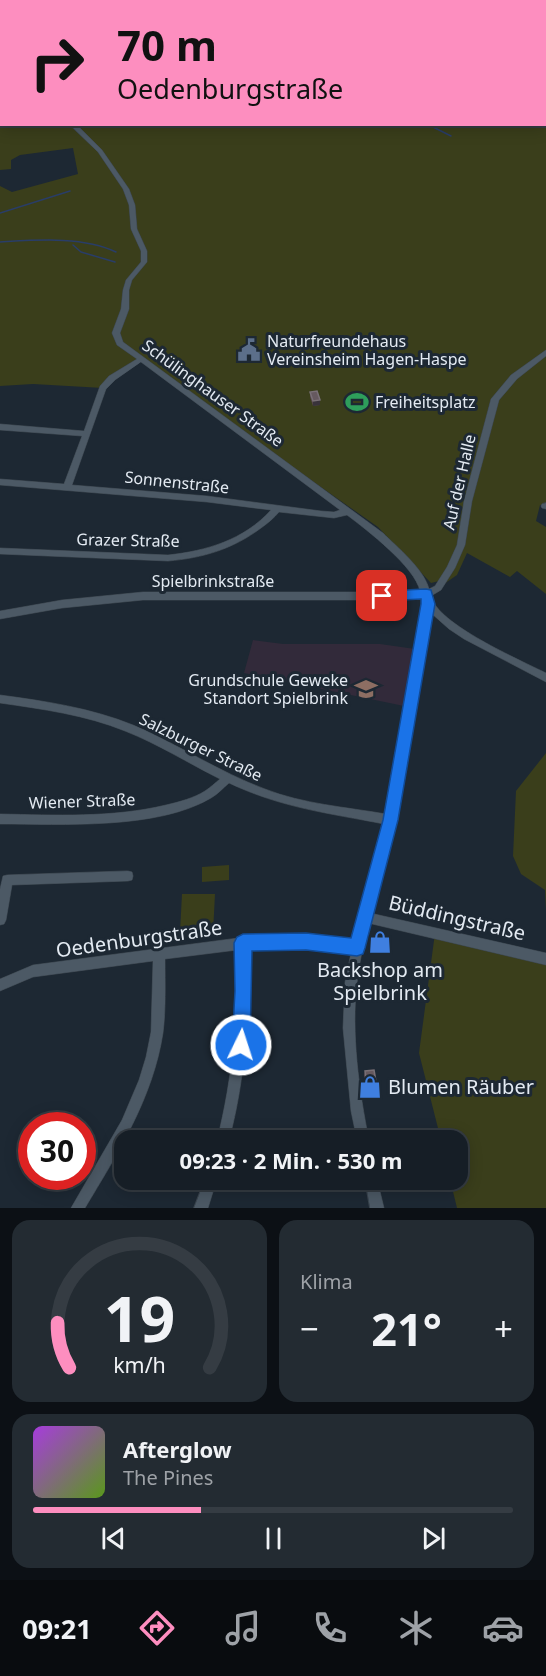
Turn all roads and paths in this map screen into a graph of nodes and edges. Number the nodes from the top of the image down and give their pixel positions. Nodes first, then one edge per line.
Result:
1 (74, 126) edge
2 (546, 352) edge
3 (140, 360) junction
4 (0, 427) edge
5 (87, 434) junction
6 (0, 482) edge
7 (66, 488) junction
8 (276, 509) junction
9 (349, 511) junction
10 (0, 551) edge
11 (426, 594) junction
12 (0, 615) edge
13 (546, 678) edge
14 (0, 699) edge
15 (227, 779) junction
16 (0, 819) edge
17 (390, 820) junction
18 (128, 876) dead end
19 (365, 917) junction
20 (0, 920) edge
21 (243, 943) junction
22 (357, 948) junction
23 (159, 953) junction
24 (543, 959) edge
25 (0, 985) edge
26 (225, 1130) edge
27 (361, 1130) edge
28 (207, 1190) edge
29 (373, 1190) edge
30 (78, 1208) edge
31 (201, 1208) edge
32 (377, 1208) edge

1 - 3 street, Schülinghauser Straße
2 - 11 street, Auf der Halle
3 - 5 street
3 - 9 street, Schülinghauser Straße
4 - 5 street
5 - 7 street
6 - 7 street, Sonnenstraße
7 - 8 street, Sonnenstraße
8 - 9 street, Sonnenstraße
8 - 10 street, Grazer Straße
9 - 11 street, Schülinghauser Straße
11 - 12 street, Spielbrinkstraße
11 - 13 street, Schülinghauser Straße
11 - 17 street, Büddingstraße
14 - 15 street, Salzburger Straße
15 - 16 street, Wiener Straße
15 - 17 street, Salzburger Straße
17 - 19 street, Büddingstraße
18 - 20 street
19 - 22 street, Büddingstraße
19 - 24 street, Büddingstraße
21 - 22 street, Oedenburgstraße
21 - 23 street, Oedenburgstraße
21 - 26 street
22 - 27 street, Büddingstraße
23 - 25 street, Oedenburgstraße
23 - 30 street
28 - 31 street
29 - 32 street

